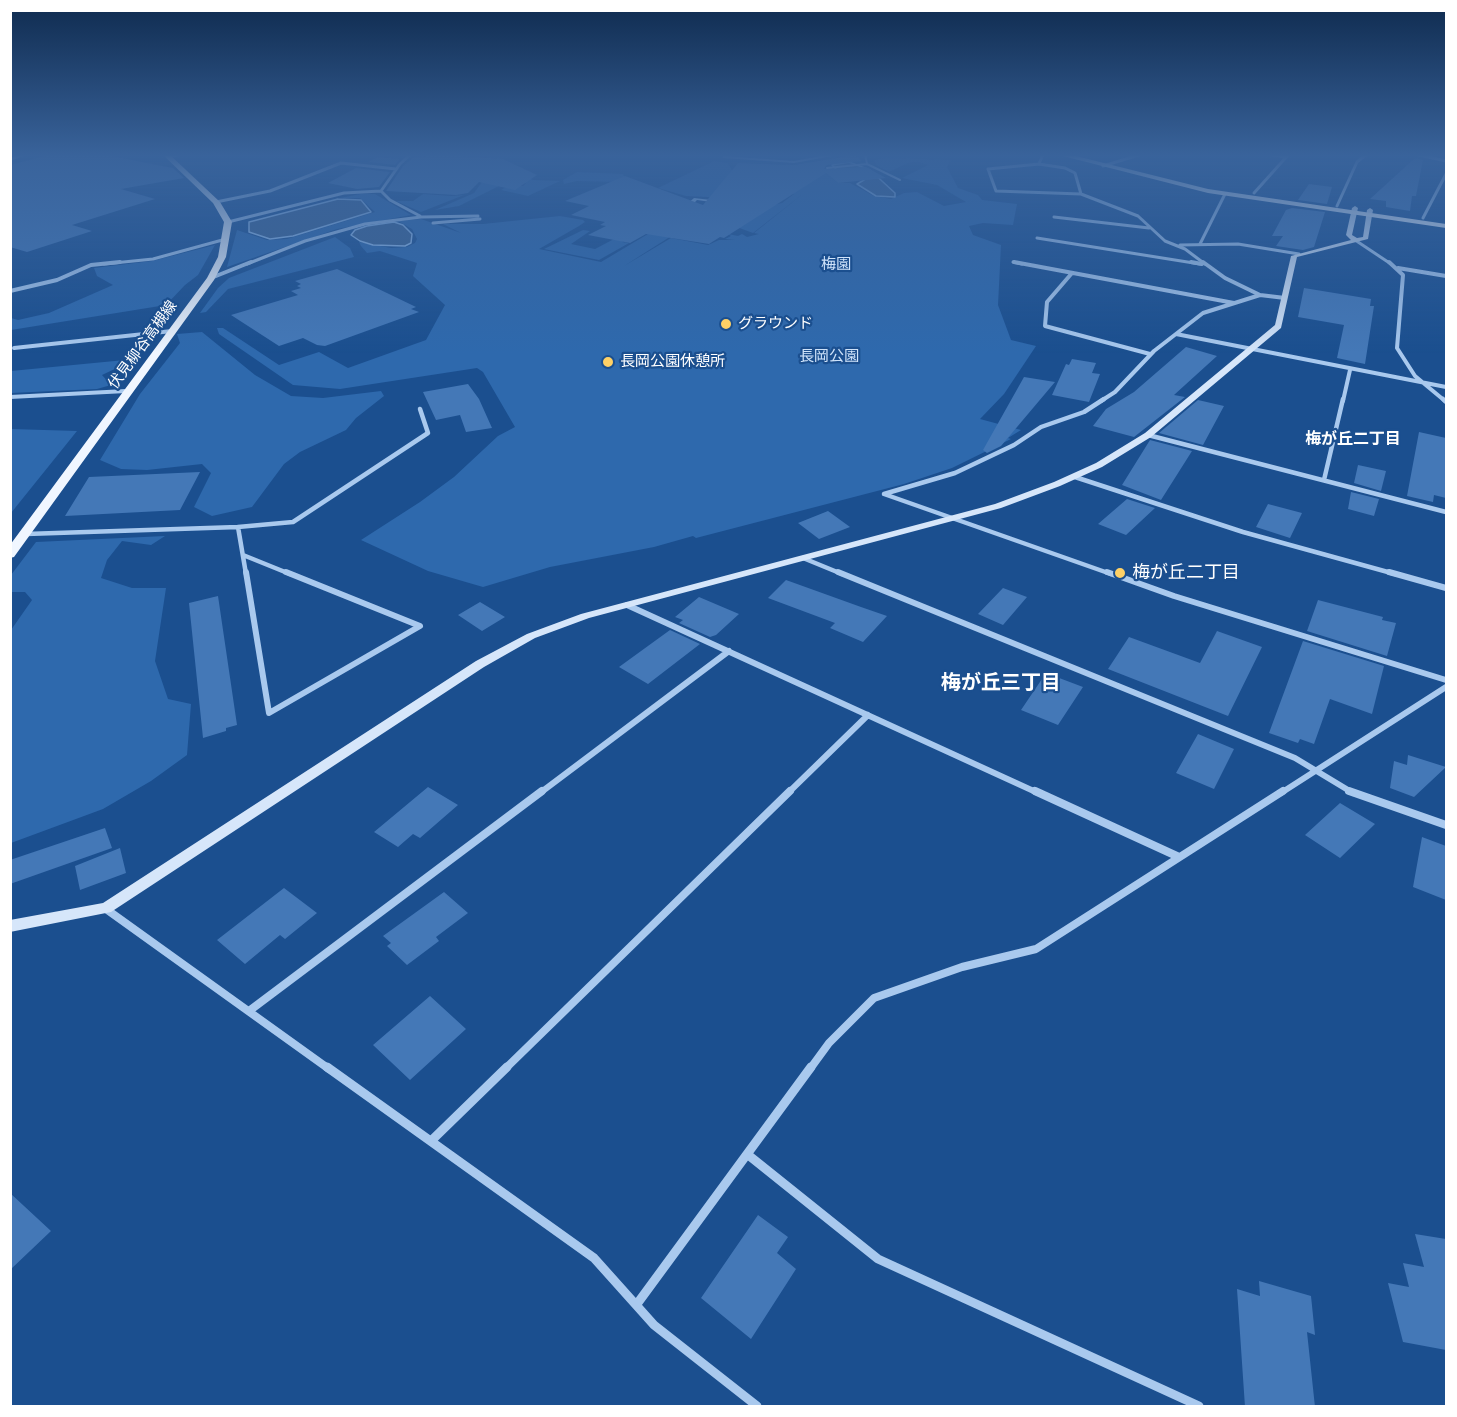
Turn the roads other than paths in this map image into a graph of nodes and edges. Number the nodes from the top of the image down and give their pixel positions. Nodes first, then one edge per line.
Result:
1 (235, 220) edge
2 (392, 220) edge
3 (459, 220) edge
4 (1081, 220) edge
5 (1141, 220) edge
6 (1212, 220) edge
7 (1353, 220) edge
8 (1369, 220) edge
9 (1412, 220) edge
10 (228, 222) joint
11 (433, 223) dead end
12 (1446, 226) edge
13 (1150, 228) junction
14 (1036, 238) dead end
15 (226, 239) junction
16 (1355, 240) junction
17 (1200, 244) junction
18 (1177, 245) junction
19 (1299, 254) junction
20 (1013, 262) dead end
21 (1204, 265) junction
22 (1398, 268) junction
23 (1072, 273) junction
24 (1446, 276) edge
25 (210, 278) junction
26 (10, 291) edge
27 (1260, 295) junction
28 (1285, 298) junction
29 (1235, 303) junction
30 (172, 331) junction
31 (1176, 334) junction
32 (14, 348) dead end
33 (1248, 349) junction
34 (1150, 354) junction
35 (1350, 369) junction
36 (1425, 383) junction
37 (1446, 387) edge
38 (126, 392) junction
39 (10, 397) edge
40 (1446, 402) edge
41 (420, 409) dead end
42 (1148, 435) junction
43 (1075, 477) junction
44 (1324, 480) junction
45 (1446, 512) edge
46 (953, 518) junction
47 (238, 527) junction
48 (26, 534) junction
49 (10, 554) edge
50 (243, 555) junction
51 (803, 558) junction
52 (1446, 588) edge
53 (627, 605) junction
54 (729, 651) junction
55 (1446, 680) edge
56 (1446, 687) edge
57 (868, 715) junction
58 (1317, 771) junction
59 (1446, 825) edge
60 (1179, 857) junction
61 (106, 908) junction
62 (10, 926) edge
63 (249, 1011) junction
64 (431, 1141) junction
65 (747, 1154) junction
66 (637, 1304) junction
67 (757, 1407) edge
68 (1199, 1407) edge

1 - 10 street
2 - 25 street
3 - 11 street
4 - 13 street
5 - 13 street
6 - 17 street
7 - 16 street
8 - 16 street
9 - 12 main road
10 - 15 main road, 伏見柳谷高槻線
13 - 18 street
14 - 21 street
15 - 25 main road, 伏見柳谷高槻線
15 - 26 street
16 - 19 street
16 - 22 street
17 - 18 street
17 - 19 street
18 - 21 street
19 - 28 street
20 - 23 street
21 - 27 street
22 - 24 street
22 - 36 street
23 - 29 street
23 - 34 street
25 - 30 main road, 伏見柳谷高槻線
27 - 28 street
27 - 29 street
28 - 33 street
29 - 31 street
30 - 32 street
30 - 38 main road, 伏見柳谷高槻線
31 - 33 street
31 - 34 street
33 - 35 street
33 - 42 street
34 - 46 street
35 - 36 street
35 - 44 street
36 - 37 street
36 - 40 street
38 - 39 street
38 - 48 main road, 伏見柳谷高槻線
41 - 47 street
42 - 43 street
42 - 44 street
43 - 46 street
43 - 52 street
44 - 45 street
46 - 51 street
46 - 55 street
47 - 48 street
47 - 50 street
48 - 49 main road, 伏見柳谷高槻線
50 - 50 street
51 - 53 street
51 - 58 street
53 - 54 street
53 - 61 street
54 - 57 street
54 - 63 street
56 - 58 street
57 - 60 street
57 - 64 street
58 - 59 street
58 - 60 street
60 - 65 street
61 - 62 street
61 - 63 street
63 - 64 street
64 - 66 street
65 - 66 street
65 - 68 street
66 - 67 street

